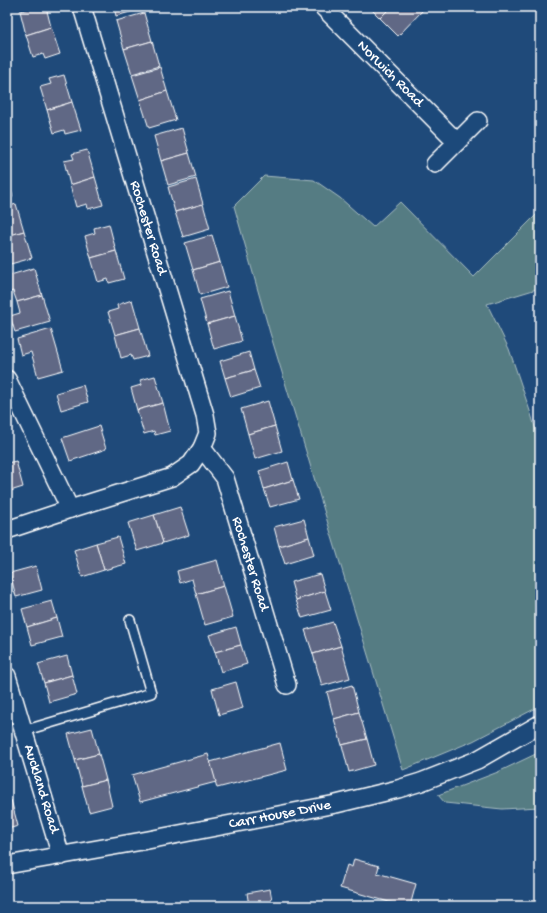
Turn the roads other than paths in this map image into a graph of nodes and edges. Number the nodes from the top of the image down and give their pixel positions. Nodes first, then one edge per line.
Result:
1 (82, 7) edge
2 (323, 7) edge
3 (478, 121) dead end
4 (457, 142) junction
5 (435, 164) dead end
6 (7, 379) edge
7 (202, 448) junction
8 (70, 509) junction
9 (7, 530) edge
10 (130, 620) dead end
11 (7, 676) edge
12 (287, 685) dead end
13 (540, 724) edge
14 (23, 731) junction
15 (61, 856) junction
16 (7, 865) edge

1 - 7 street, Rochester Road
2 - 4 street, Norwich Road
3 - 4 street
4 - 5 street
6 - 8 street
7 - 8 street, Rochester Road
7 - 12 street, Rochester Road
8 - 9 street, Rochester Road
10 - 14 lane
11 - 14 street, Auckland Road
13 - 15 street, Carr House Drive
14 - 15 street, Auckland Road
15 - 16 street, Carr House Drive

